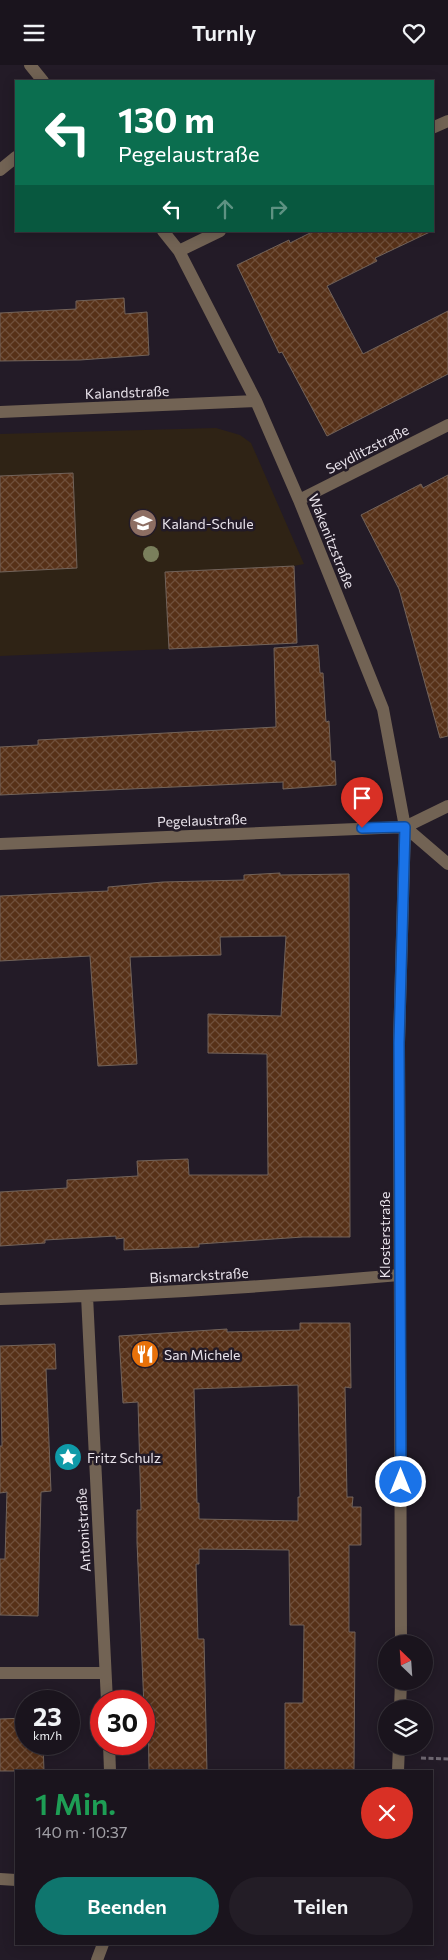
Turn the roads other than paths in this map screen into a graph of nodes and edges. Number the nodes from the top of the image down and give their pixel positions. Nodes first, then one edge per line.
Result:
1 (30, 65) edge
2 (42, 80) edge
3 (448, 121) edge
4 (434, 127) edge
5 (15, 158) edge
6 (0, 171) edge
7 (164, 232) edge
8 (218, 232) edge
9 (179, 251) junction
10 (256, 401) junction
11 (0, 412) edge
12 (448, 425) edge
13 (299, 499) junction
14 (448, 807) edge
15 (405, 827) junction
16 (0, 844) edge
17 (448, 865) edge
18 (399, 1275) junction
19 (87, 1296) junction
20 (0, 1299) edge
21 (401, 1635) edge
22 (0, 1673) edge
23 (106, 1673) junction
24 (107, 1690) edge
25 (109, 1755) edge
26 (399, 1755) edge
27 (110, 1770) edge
28 (398, 1770) edge
29 (0, 1879) edge
30 (15, 1880) edge
31 (103, 1945) edge
32 (97, 1960) edge

1 - 2 street
3 - 4 street
5 - 6 street
7 - 9 street, Wakenitzstraße
8 - 9 street
9 - 10 street, Wakenitzstraße
10 - 11 street, Kalandstraße
10 - 13 street, Wakenitzstraße
12 - 13 street, Seydlitzstraße
13 - 15 street, Wakenitzstraße
14 - 15 street
15 - 16 street, Pegelaustraße
15 - 17 street
15 - 18 street, Klosterstraße
18 - 19 street, Bismarckstraße
18 - 21 street, Klosterstraße
19 - 20 street, Bismarckstraße
19 - 23 street, Antonistraße
22 - 23 street
23 - 24 street, Antonistraße
25 - 27 street
26 - 28 street
29 - 30 street
31 - 32 street

